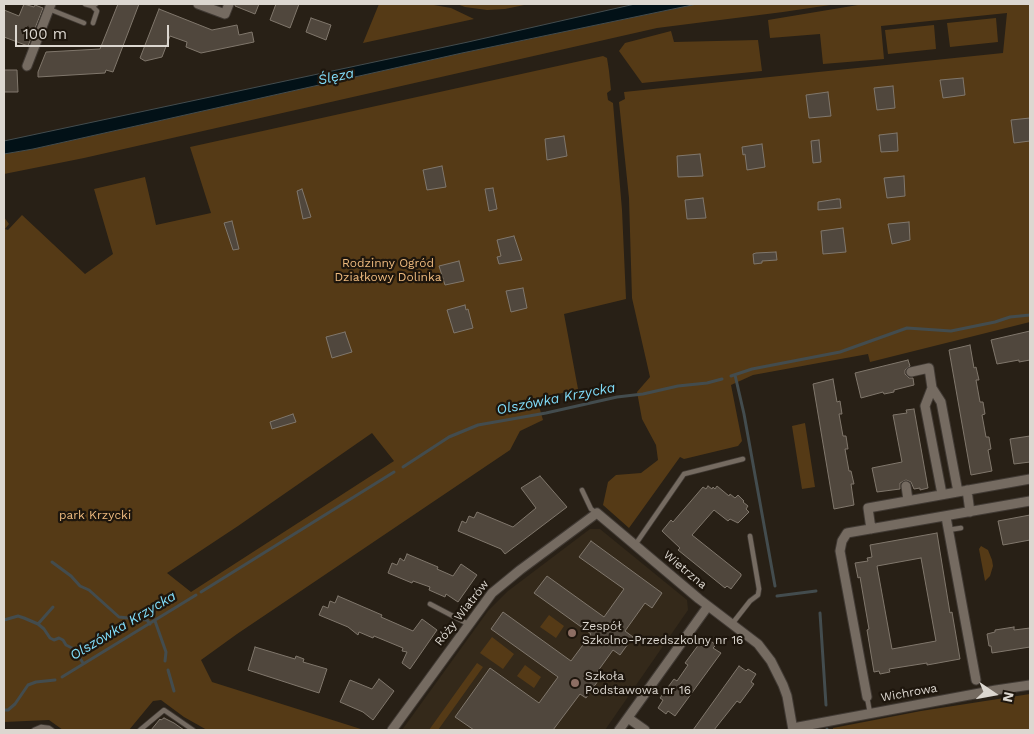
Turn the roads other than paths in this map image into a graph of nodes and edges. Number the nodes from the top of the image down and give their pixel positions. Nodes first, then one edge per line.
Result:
1 (85, 4) edge
2 (198, 4) edge
3 (229, 4) edge
4 (94, 5) edge
5 (50, 6) edge
6 (84, 22) dead end
7 (93, 22) dead end
8 (27, 66) dead end
9 (911, 372) dead end
10 (932, 388) junction
11 (743, 459) dead end
12 (1030, 479) edge
13 (906, 486) dead end
14 (582, 490) dead end
15 (963, 491) junction
16 (942, 494) junction
17 (908, 500) junction
18 (1030, 501) edge
19 (970, 512) junction
20 (597, 513) junction
21 (946, 517) junction
22 (961, 528) dead end
23 (872, 529) junction
24 (948, 530) junction
25 (750, 536) dead end
26 (635, 545) junction
27 (430, 604) dead end
28 (708, 606) junction
29 (468, 624) junction
30 (732, 624) junction
31 (976, 680) joint
32 (1030, 685) edge
33 (978, 693) junction
34 (867, 697) joint
35 (870, 713) junction
36 (628, 718) junction
37 (793, 729) edge
38 (34, 730) edge
39 (52, 730) edge
40 (140, 730) edge
41 (192, 730) edge
42 (392, 730) edge
43 (619, 730) edge
44 (645, 730) edge

1 - 4 lane
2 - 3 street
4 - 7 lane
5 - 6 lane
5 - 8 street
9 - 10 street
10 - 15 street
10 - 16 street
11 - 26 lane
12 - 15 street
13 - 17 street
14 - 20 lane
15 - 16 street
15 - 19 street
16 - 17 street
17 - 23 street
18 - 19 street
19 - 21 street
20 - 26 street, Wietrzna
20 - 29 street, Róży Wiatrów
21 - 23 street
21 - 24 street
22 - 24 lane
23 - 34 street
24 - 31 street
25 - 30 lane
26 - 28 street, Wietrzna
27 - 29 lane
28 - 30 street
28 - 36 street, Wietrzna
29 - 42 street, Róży Wiatrów
30 - 37 street
31 - 33 lane
32 - 33 street, Wichrowa
33 - 35 street, Wichrowa
34 - 35 lane
35 - 37 street, Wichrowa
36 - 43 street, Wietrzna
36 - 44 street
38 - 39 lane
40 - 41 lane

